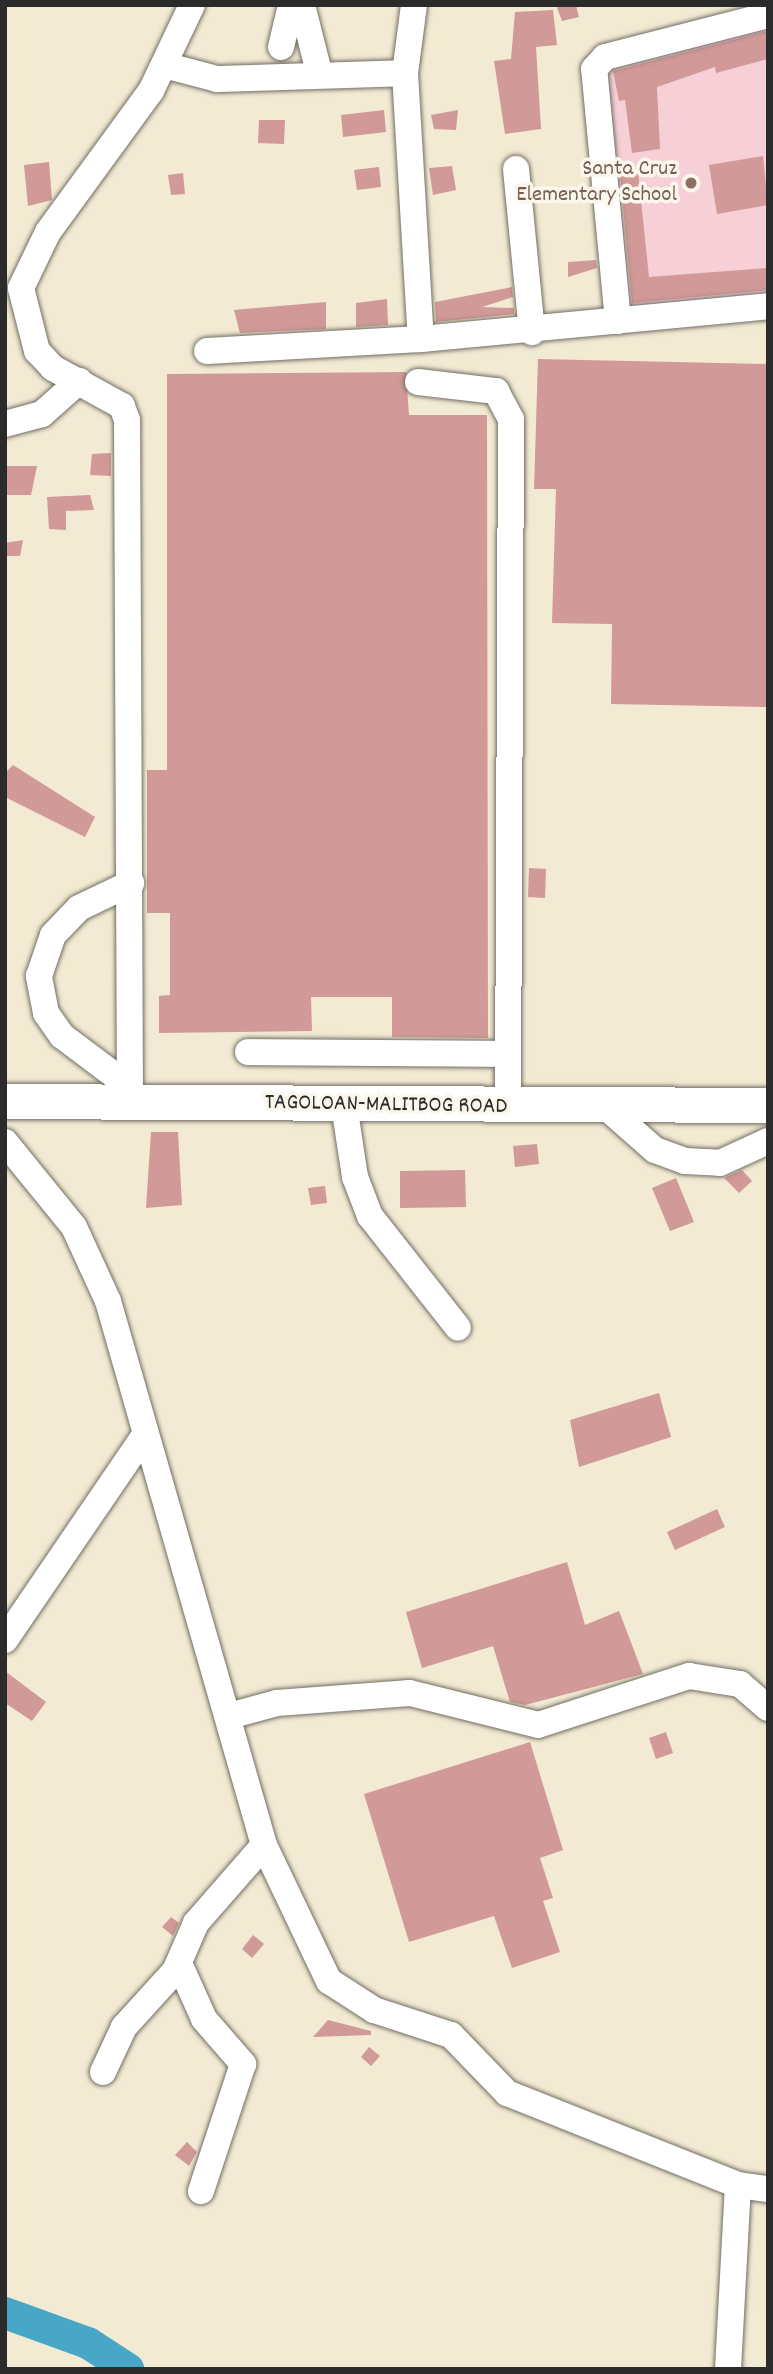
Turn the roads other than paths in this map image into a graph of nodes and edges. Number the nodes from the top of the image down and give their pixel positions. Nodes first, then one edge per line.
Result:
1 (192, 5) edge
2 (291, 5) edge
3 (302, 5) edge
4 (414, 5) edge
5 (768, 15) edge
6 (282, 47) dead end
7 (164, 65) junction
8 (318, 72) junction
9 (405, 73) junction
10 (516, 169) dead end
11 (768, 306) edge
12 (618, 321) junction
13 (532, 332) junction
14 (421, 339) junction
15 (207, 351) dead end
16 (79, 381) junction
17 (418, 382) dead end
18 (5, 424) edge
19 (131, 883) junction
20 (247, 1052) dead end
21 (508, 1054) junction
22 (130, 1095) junction
23 (5, 1101) edge
24 (344, 1105) junction
25 (768, 1105) edge
26 (508, 1107) junction
27 (606, 1107) junction
28 (768, 1141) edge
29 (5, 1145) edge
30 (458, 1328) dead end
31 (145, 1435) junction
32 (5, 1640) edge
33 (768, 1708) edge
34 (229, 1716) junction
35 (264, 1844) junction
36 (179, 1963) junction
37 (103, 2072) dead end
38 (738, 2185) junction
39 (768, 2189) edge
40 (201, 2191) dead end
41 (728, 2369) edge

1 - 7 street
2 - 6 street
3 - 8 street
4 - 9 street
5 - 12 street
7 - 8 street
7 - 16 street
8 - 9 street
9 - 14 street
10 - 13 street
11 - 12 street
12 - 13 street
13 - 14 street
14 - 15 street
16 - 18 street
16 - 19 street
17 - 21 street
19 - 22 street
19 - 22 street
20 - 21 street
21 - 26 street
22 - 23 main road, TAGOLOAN-MALITBOG ROAD
22 - 24 main road, TAGOLOAN-MALITBOG ROAD
24 - 26 main road, TAGOLOAN-MALITBOG ROAD
24 - 30 street
25 - 27 main road, TAGOLOAN-MALITBOG ROAD
26 - 27 main road, TAGOLOAN-MALITBOG ROAD
27 - 28 street
29 - 31 street
31 - 32 street
31 - 34 street
33 - 34 street
34 - 35 street
35 - 36 street
35 - 38 street
36 - 37 street
36 - 40 street
38 - 39 street
38 - 41 street

